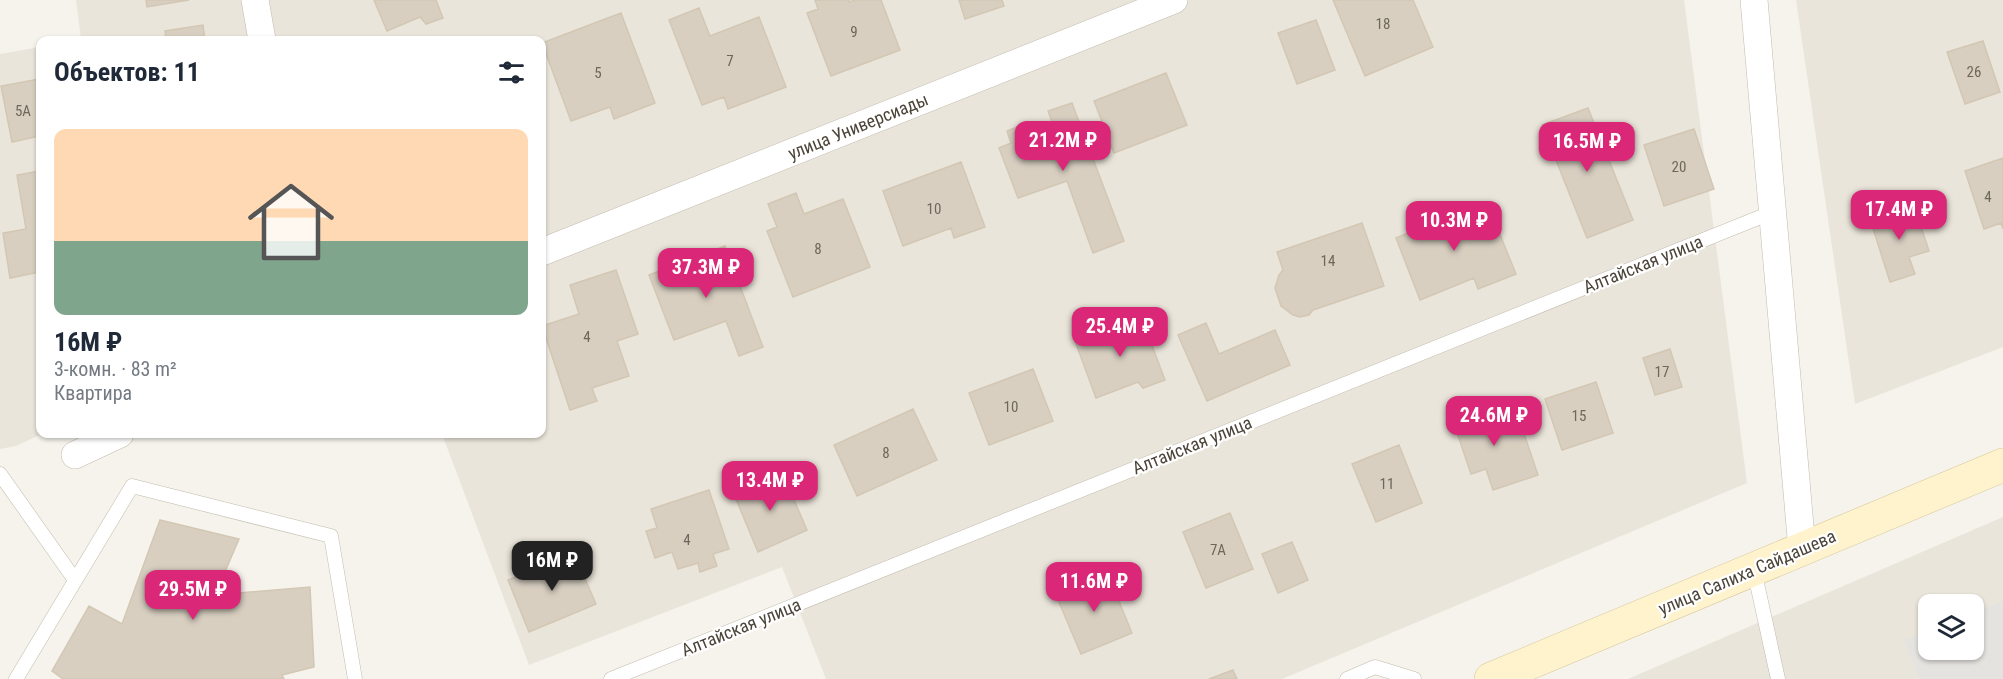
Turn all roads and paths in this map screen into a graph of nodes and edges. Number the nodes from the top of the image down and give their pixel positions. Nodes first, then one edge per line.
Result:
1 (255, 0) edge
2 (1174, 0) edge
3 (1754, 0) edge
4 (261, 36) edge
5 (1773, 212) junction
6 (546, 250) edge
7 (111, 438) edge
8 (75, 454) dead end
9 (2003, 465) edge
10 (0, 474) edge
11 (1802, 549) junction
12 (1754, 569) junction
13 (75, 580) junction
14 (16, 679) edge
15 (355, 679) edge
16 (611, 679) edge
17 (1347, 679) edge
18 (1414, 679) edge
19 (1491, 679) edge
20 (1778, 679) edge

1 - 4 street
2 - 6 street, улица Универсиады
3 - 5 street
5 - 11 street
5 - 16 lane, Алтайская улица
7 - 8 street
9 - 11 street, улица Салиха Сайдашева
10 - 13 lane
11 - 12 street, улица Салиха Сайдашева
12 - 19 street, улица Салиха Сайдашева
12 - 20 lane
13 - 14 lane
13 - 15 lane
17 - 18 lane

